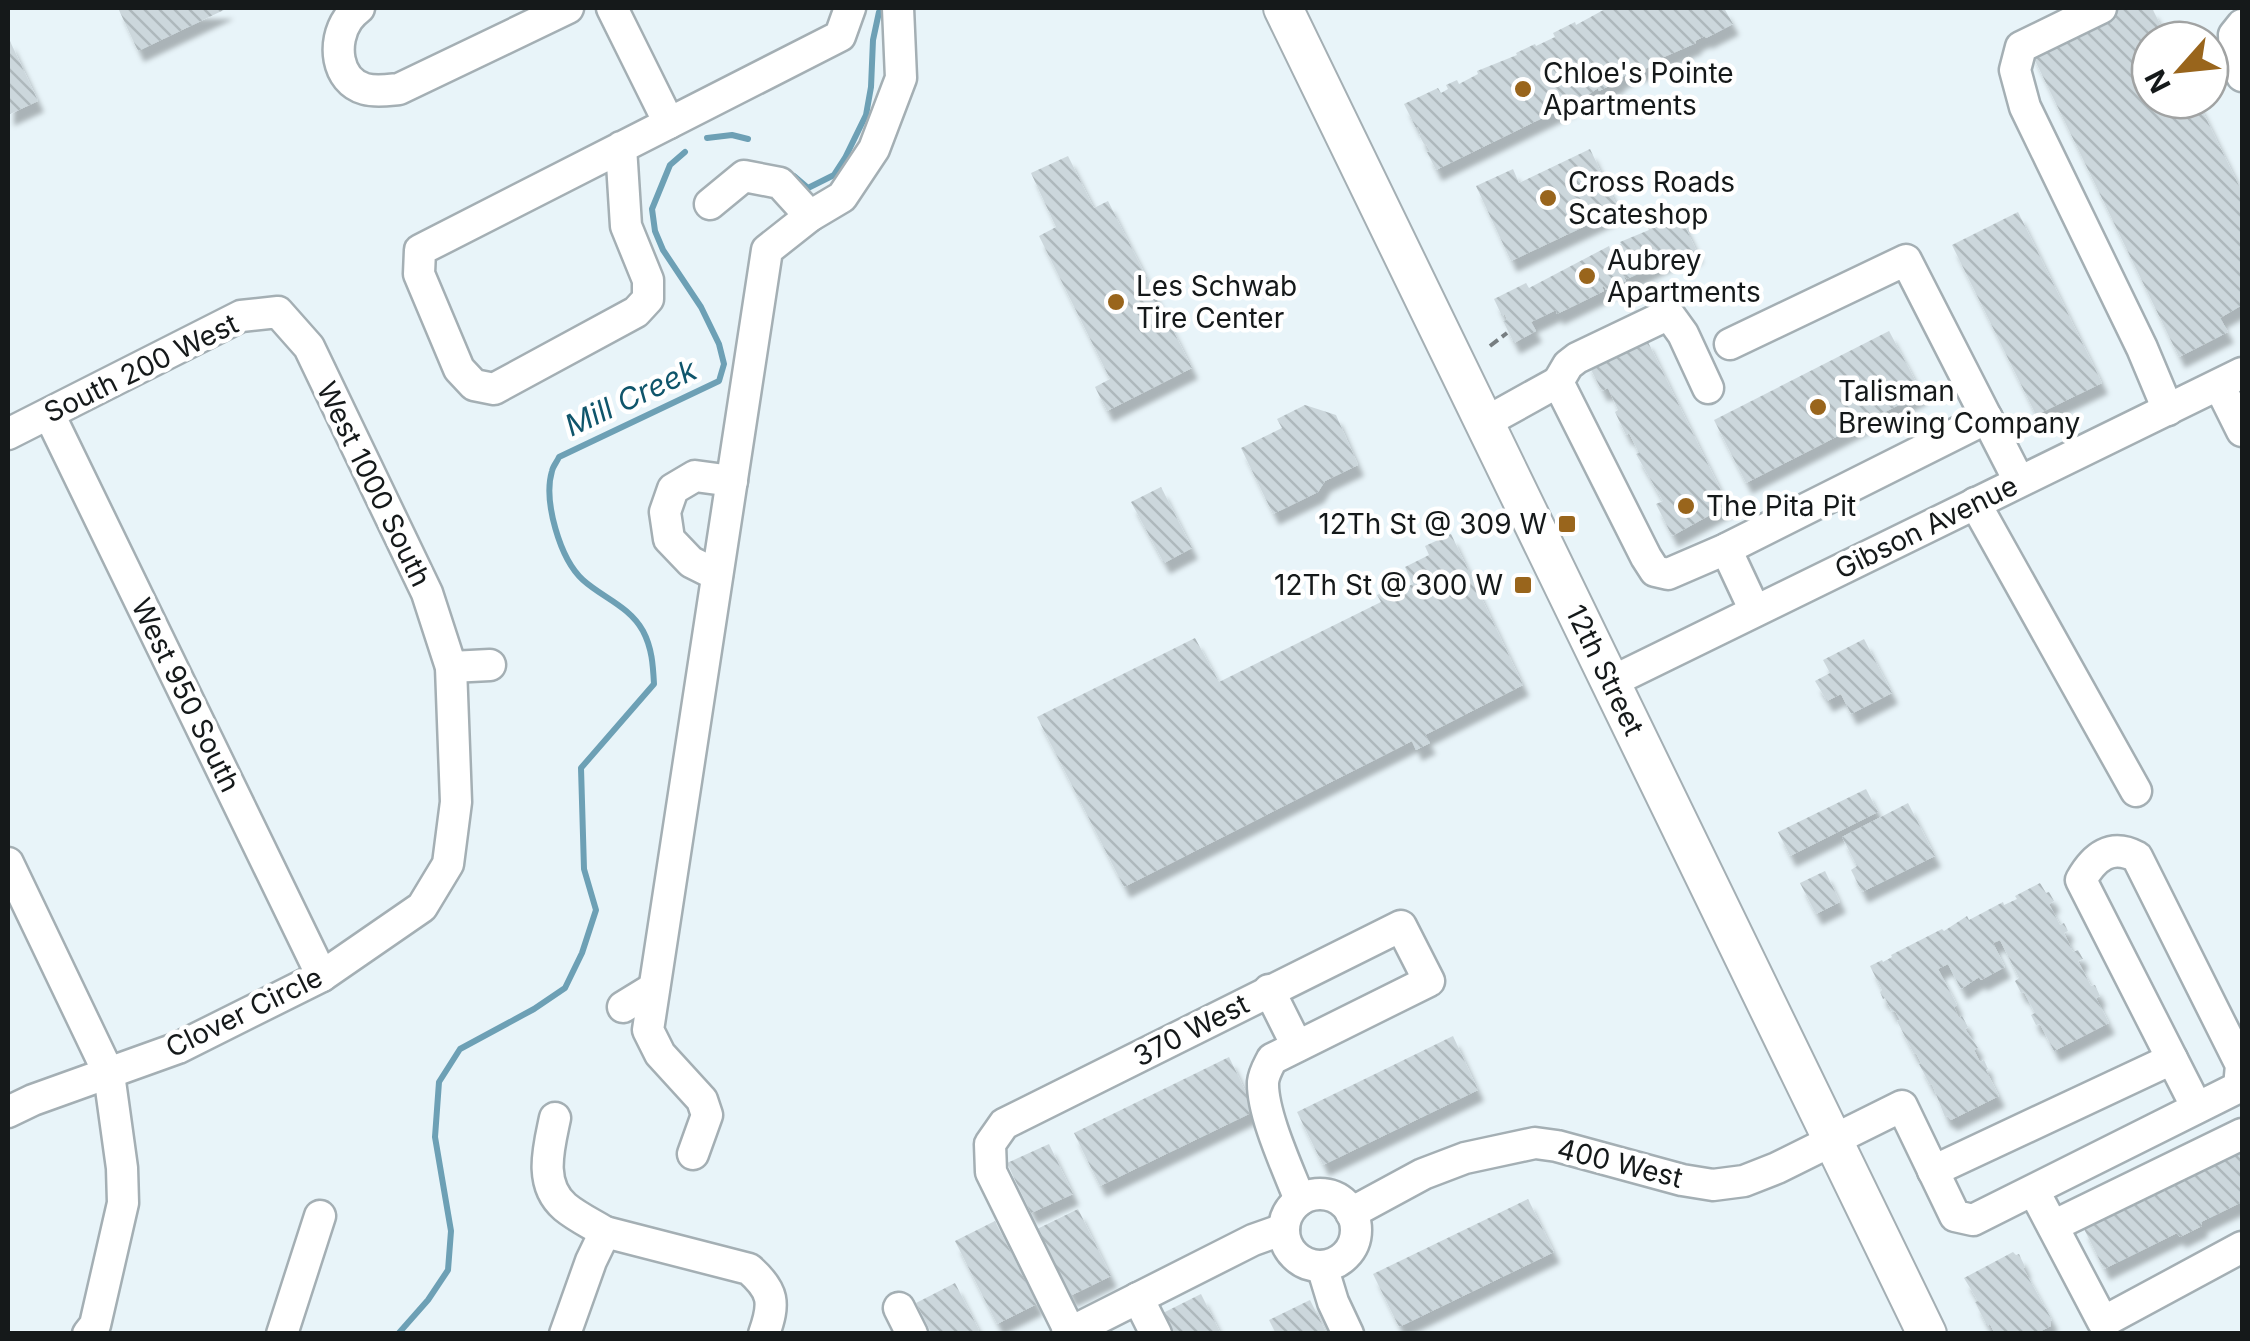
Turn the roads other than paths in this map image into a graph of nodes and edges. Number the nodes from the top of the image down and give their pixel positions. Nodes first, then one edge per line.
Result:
1 (360, 8) edge
2 (568, 8) edge
3 (612, 8) edge
4 (850, 8) edge
5 (898, 8) edge
6 (1283, 8) edge
7 (2102, 8) edge
8 (2236, 8) edge
9 (2242, 23) edge
10 (2242, 76) edge
11 (669, 123) junction
12 (622, 147) junction
13 (710, 204) dead end
14 (810, 216) junction
15 (278, 312) joint
16 (1730, 344) dead end
17 (2231, 379) edge
18 (1558, 382) junction
19 (1708, 388) dead end
20 (2168, 410) junction
21 (49, 414) junction
22 (1987, 418) junction
23 (1484, 423) junction
24 (2242, 430) edge
25 (8, 434) edge
26 (732, 481) junction
27 (2019, 481) junction
28 (1974, 503) junction
29 (1726, 550) junction
30 (718, 575) junction
31 (1755, 611) junction
32 (490, 665) dead end
33 (451, 667) junction
34 (1611, 682) junction
35 (2136, 791) dead end
36 (8, 864) edge
37 (448, 864) joint
38 (322, 976) junction
39 (654, 988) junction
40 (1269, 990) junction
41 (623, 1006) dead end
42 (1298, 1046) junction
43 (2172, 1059) junction
44 (109, 1074) junction
45 (2196, 1108) junction
46 (8, 1112) edge
47 (555, 1118) dead end
48 (2242, 1134) edge
49 (1833, 1139) junction
50 (693, 1154) dead end
51 (1933, 1171) junction
52 (2034, 1190) junction
53 (1300, 1200) junction
54 (1352, 1213) junction
55 (320, 1216) dead end
56 (2053, 1226) junction
57 (1284, 1229) junction
58 (605, 1232) junction
59 (2242, 1247) edge
60 (1322, 1266) junction
61 (1138, 1298) junction
62 (2098, 1330) edge
63 (101, 1331) edge
64 (1068, 1333) edge
65 (282, 1334) edge
66 (565, 1334) edge
67 (764, 1334) edge
68 (1156, 1334) edge
69 (1348, 1334) edge
70 (1927, 1334) edge

1 - 2 street
3 - 11 street
4 - 11 street
5 - 14 street
6 - 23 main road, 12th Street
7 - 20 street
8 - 9 street
9 - 10 street
11 - 12 street
12 - 12 street
13 - 14 street
14 - 26 street
15 - 21 street, South 200 West
15 - 33 street, West 1000 South
16 - 22 street
17 - 20 street, Gibson Avenue
17 - 24 street
18 - 19 street
18 - 23 street
18 - 29 street
20 - 27 street, Gibson Avenue
21 - 25 street, South 200 West
21 - 38 street, West 950 South
22 - 27 street
22 - 29 street
23 - 34 main road, 12th Street
26 - 30 street
26 - 30 street
27 - 28 street, Gibson Avenue
28 - 31 street, Gibson Avenue
28 - 35 street
29 - 31 street
30 - 39 street
31 - 34 street, Gibson Avenue
32 - 33 street
33 - 37 street, West 1000 South
34 - 49 main road, 12th Street
36 - 44 street
37 - 38 street, Clover Circle
38 - 44 street, Clover Circle
39 - 41 street
39 - 50 street
40 - 42 street
40 - 42 street, 370 West
40 - 64 street, 370 West
42 - 53 street
43 - 45 street
43 - 45 street
43 - 51 street
44 - 46 street, Clover Circle
44 - 63 street
45 - 52 street
47 - 58 street
48 - 56 street
49 - 51 street, 400 West
49 - 54 street, 400 West
49 - 70 main road, 12th Street
51 - 52 street
52 - 56 street
53 - 54 street
53 - 57 street
54 - 60 street
55 - 65 street
56 - 62 street
57 - 60 street
57 - 61 street
58 - 66 street
58 - 67 street
59 - 62 street
60 - 69 street
61 - 64 street
61 - 68 street

